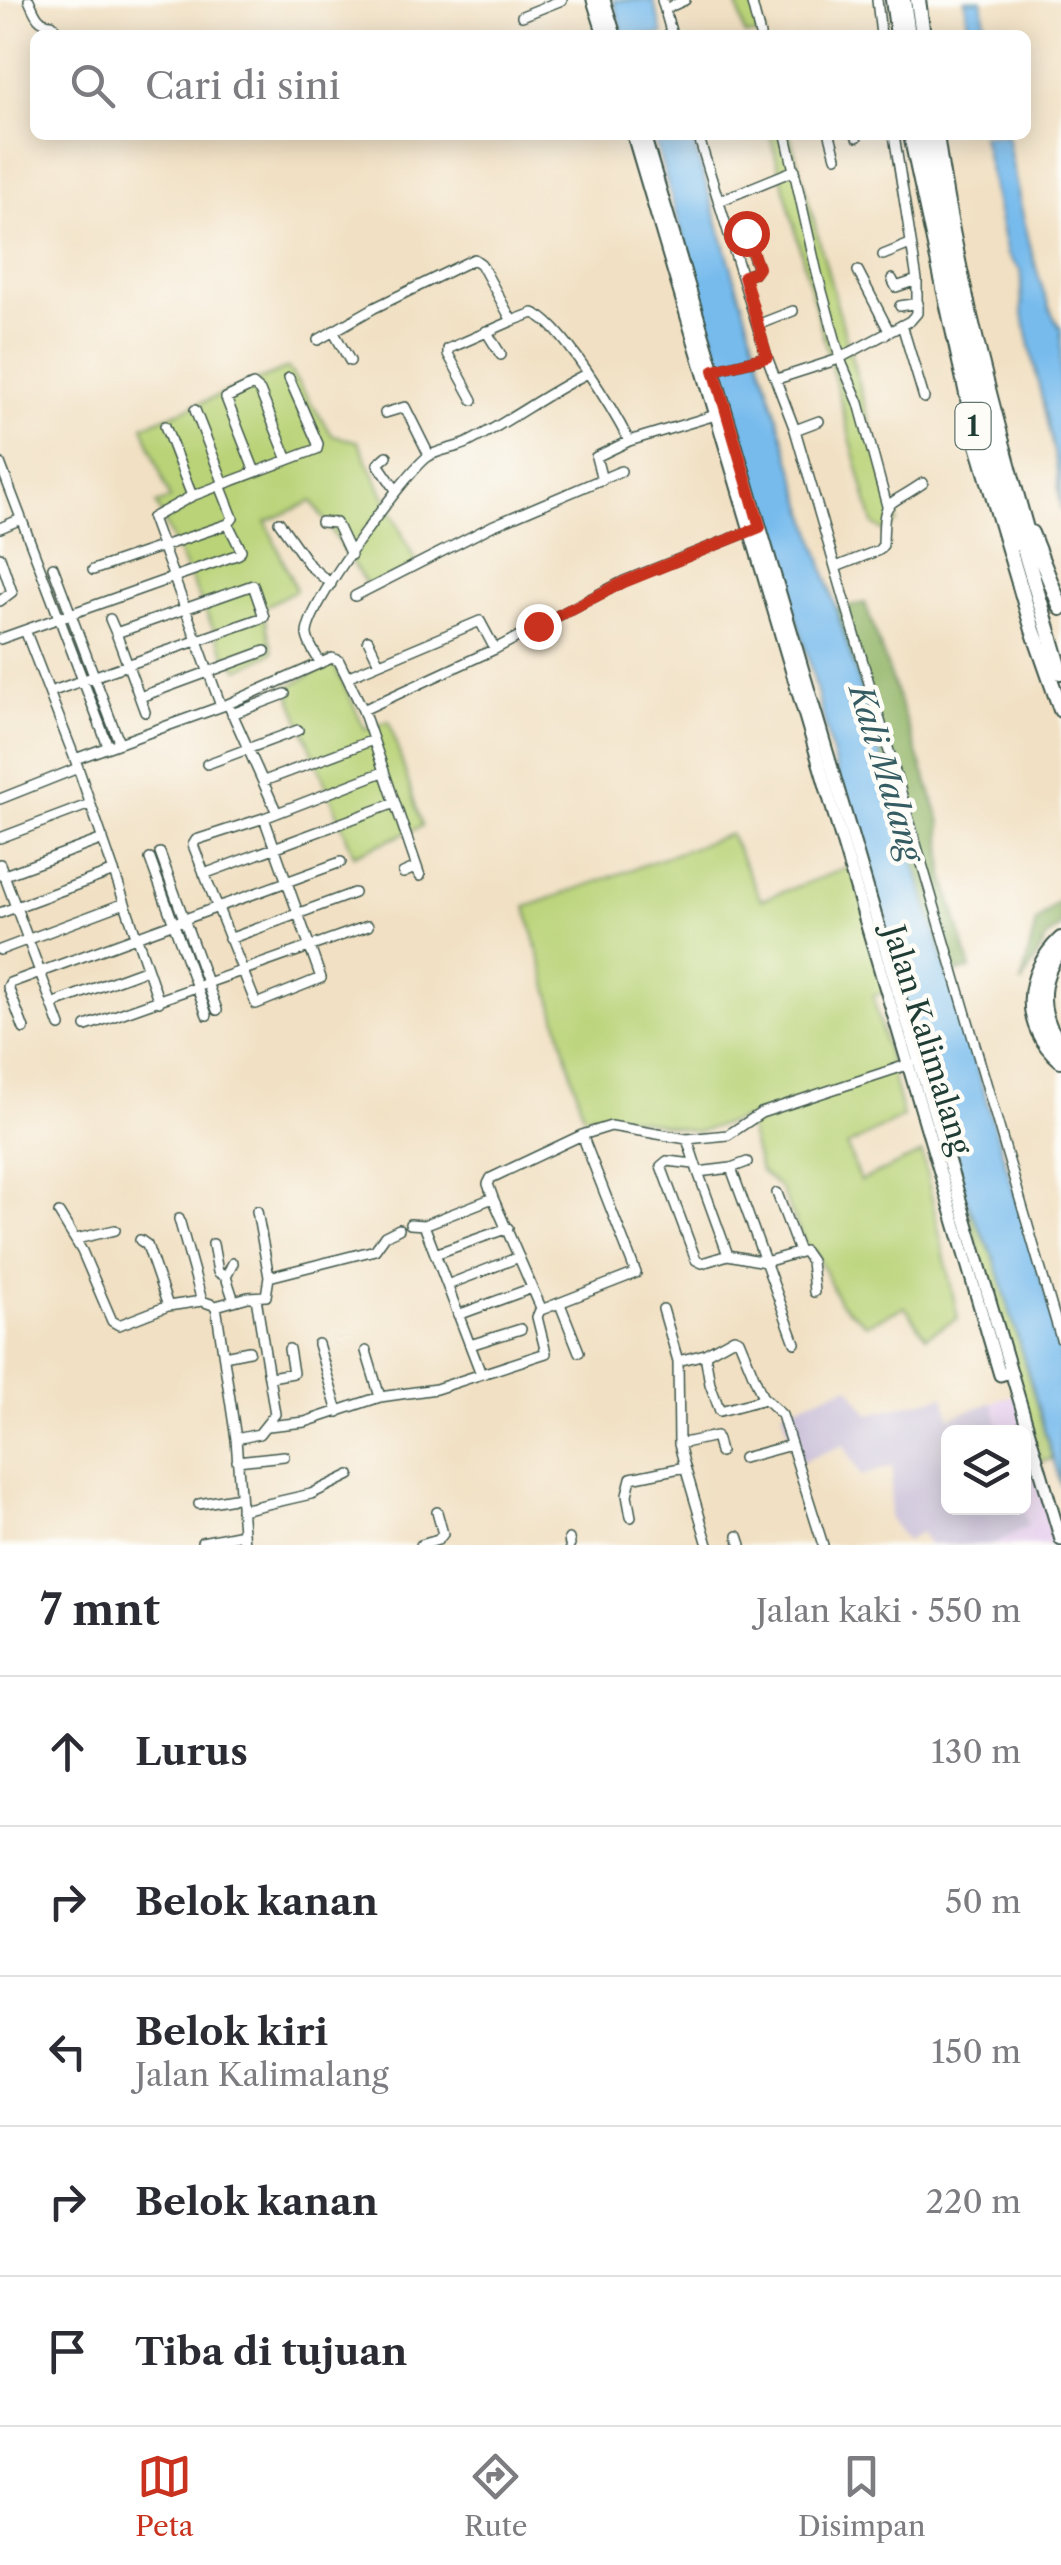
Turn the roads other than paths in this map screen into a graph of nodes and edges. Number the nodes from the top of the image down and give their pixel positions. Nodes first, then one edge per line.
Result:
1 (29, 0) edge
2 (593, 0) edge
3 (604, 0) edge
4 (685, 0) edge
5 (750, 0) edge
6 (877, 0) edge
7 (893, 0) edge
8 (907, 0) edge
9 (918, 0) edge
10 (557, 1) edge
11 (663, 4) edge
12 (522, 16) dead end
13 (55, 30) edge
14 (602, 30) edge
15 (613, 30) edge
16 (671, 30) edge
17 (759, 30) edge
18 (880, 30) edge
19 (897, 30) edge
20 (914, 30) edge
21 (915, 30) edge
22 (635, 140) edge
23 (646, 140) edge
24 (700, 140) edge
25 (787, 140) edge
26 (831, 140) edge
27 (895, 140) edge
28 (912, 140) edge
29 (926, 140) edge
30 (926, 140) edge
31 (937, 140) edge
32 (836, 156) dead end
33 (795, 170) junction
34 (719, 201) junction
35 (729, 235) junction
36 (910, 244) junction
37 (883, 255) dead end
38 (858, 271) dead end
39 (744, 276) junction
40 (892, 279) dead end
41 (917, 280) junction
42 (918, 303) junction
43 (900, 306) dead end
44 (793, 311) dead end
45 (512, 321) junction
46 (902, 324) junction
47 (757, 325) junction
48 (333, 331) junction
49 (486, 331) junction
50 (889, 331) junction
51 (318, 340) dead end
52 (502, 355) dead end
53 (841, 356) junction
54 (763, 358) junction
55 (350, 361) dead end
56 (718, 369) junction
57 (588, 372) junction
58 (289, 378) dead end
59 (777, 379) junction
60 (924, 398) dead end
61 (473, 400) dead end
62 (195, 410) dead end
63 (384, 413) dead end
64 (721, 413) junction
65 (819, 420) dead end
66 (164, 426) dead end
67 (795, 430) junction
68 (629, 441) junction
69 (387, 456) dead end
70 (428, 456) junction
71 (288, 460) junction
72 (0, 463) edge
73 (621, 471) dead end
74 (255, 472) junction
75 (602, 480) junction
76 (923, 483) dead end
77 (222, 484) junction
78 (396, 490) junction
79 (192, 496) junction
80 (1019, 504) junction
81 (888, 506) junction
82 (21, 519) junction
83 (279, 522) dead end
84 (322, 522) dead end
85 (228, 524) junction
86 (0, 528) edge
87 (755, 529) junction
88 (161, 544) junction
89 (351, 555) junction
90 (1, 561) edge
91 (836, 566) junction
92 (53, 567) dead end
93 (93, 570) dead end
94 (173, 576) junction
95 (331, 584) junction
96 (355, 596) dead end
97 (0, 601) edge
98 (184, 608) junction
99 (1061, 608) edge
100 (72, 614) junction
101 (60, 618) junction
102 (110, 619) dead end
103 (25, 630) junction
104 (116, 633) junction
105 (0, 639) edge
106 (196, 640) junction
107 (368, 640) dead end
108 (1061, 644) edge
109 (495, 648) junction
110 (265, 651) dead end
111 (320, 662) junction
112 (379, 664) junction
113 (128, 665) junction
114 (208, 671) junction
115 (1061, 672) edge
116 (347, 677) junction
117 (90, 679) junction
118 (1061, 687) edge
119 (50, 692) junction
120 (285, 694) dead end
121 (140, 697) junction
122 (227, 708) junction
123 (362, 710) junction
124 (1061, 710) edge
125 (145, 712) dead end
126 (298, 730) dead end
127 (373, 740) junction
128 (113, 744) junction
129 (247, 748) junction
130 (76, 763) junction
131 (208, 764) dead end
132 (383, 772) junction
133 (264, 781) junction
134 (0, 799) edge
135 (395, 803) junction
136 (90, 804) junction
137 (277, 813) junction
138 (264, 818) junction
139 (406, 836) junction
140 (0, 838) edge
141 (103, 840) junction
142 (393, 841) dead end
143 (275, 848) junction
144 (155, 856) dead end
145 (340, 862) dead end
146 (0, 864) edge
147 (114, 871) junction
148 (403, 873) dead end
149 (204, 874) junction
150 (2, 876) edge
151 (287, 881) junction
152 (354, 893) dead end
153 (125, 903) junction
154 (216, 906) junction
155 (16, 908) junction
156 (0, 913) edge
157 (299, 913) junction
158 (178, 920) junction
159 (368, 926) dead end
160 (136, 935) junction
161 (28, 938) junction
162 (230, 938) junction
163 (1061, 939) edge
164 (310, 946) junction
165 (0, 950) edge
166 (1061, 950) edge
167 (147, 969) junction
168 (40, 971) junction
169 (241, 972) junction
170 (202, 986) junction
171 (159, 1002) junction
172 (52, 1004) junction
173 (212, 1013) dead end
174 (60, 1026) dead end
175 (86, 1026) dead end
176 (24, 1029) dead end
177 (1061, 1046) edge
178 (1061, 1060) edge
179 (913, 1062) junction
180 (582, 1135) junction
181 (687, 1138) junction
182 (747, 1162) dead end
183 (696, 1168) junction
184 (731, 1168) junction
185 (777, 1193) dead end
186 (493, 1198) junction
187 (257, 1211) dead end
188 (60, 1213) dead end
189 (179, 1220) dead end
190 (410, 1224) dead end
191 (424, 1225) junction
192 (508, 1228) junction
193 (115, 1230) dead end
194 (399, 1230) dead end
195 (76, 1238) junction
196 (140, 1240) dead end
197 (213, 1244) dead end
198 (799, 1252) junction
199 (436, 1254) junction
200 (728, 1255) junction
201 (519, 1257) junction
202 (765, 1262) junction
203 (233, 1263) dead end
204 (226, 1277) junction
205 (269, 1277) junction
206 (447, 1285) junction
207 (532, 1288) junction
208 (814, 1292) dead end
209 (256, 1298) junction
210 (202, 1301) junction
211 (234, 1301) junction
212 (560, 1304) junction
213 (168, 1306) junction
214 (216, 1306) junction
215 (663, 1309) dead end
216 (542, 1310) junction
217 (458, 1315) junction
218 (520, 1329) dead end
219 (1061, 1339) edge
220 (794, 1343) dead end
221 (318, 1344) dead end
222 (470, 1345) junction
223 (289, 1349) dead end
224 (249, 1351) dead end
225 (366, 1351) dead end
226 (579, 1352) dead end
227 (705, 1354) junction
228 (224, 1356) junction
229 (678, 1361) junction
230 (481, 1374) junction
231 (271, 1377) junction
232 (380, 1398) junction
233 (764, 1399) junction
234 (338, 1412) junction
235 (268, 1426) junction
236 (236, 1440) junction
237 (679, 1444) junction
238 (791, 1445) junction
239 (720, 1452) dead end
240 (284, 1456) dead end
241 (743, 1458) dead end
242 (237, 1461) junction
243 (685, 1467) junction
244 (350, 1475) dead end
245 (240, 1497) junction
246 (198, 1504) dead end
247 (240, 1510) junction
248 (437, 1512) dead end
249 (630, 1517) dead end
250 (243, 1540) edge
251 (1061, 1540) edge
252 (202, 1542) dead end
253 (421, 1545) edge
254 (708, 1545) edge
255 (823, 1545) edge

1 - 13 street
2 - 14 main road
3 - 15 main road
4 - 11 street
5 - 17 street
6 - 18 street
7 - 19 highway
8 - 20 highway
9 - 21 highway
10 - 12 street
11 - 16 street
22 - 64 main road, Jalan Kalimalang
23 - 56 main road, Jalan Kalimalang
24 - 34 street
25 - 33 street
26 - 32 street
27 - 36 street
28 - 124 highway, 1
29 - 115 highway, 1
30 - 118 highway, 1
31 - 80 highway, 1
33 - 34 street
33 - 53 street
34 - 35 street
35 - 39 street
35 - 39 street
36 - 37 street
36 - 41 street
38 - 50 street
39 - 47 street
40 - 41 street
41 - 42 street
42 - 43 street
42 - 46 street
44 - 47 street
45 - 48 street
45 - 49 street
45 - 57 street
46 - 50 street
46 - 60 street
47 - 54 street
48 - 51 street
48 - 55 street
49 - 52 street
49 - 61 street
50 - 53 street
53 - 59 street
53 - 81 street
54 - 56 street
54 - 59 street
56 - 64 main road, Jalan Kalimalang
57 - 68 street
57 - 70 street
58 - 71 street
59 - 67 street
62 - 77 street
63 - 70 street
64 - 68 street
64 - 87 main road, Jalan Kalimalang
65 - 67 street
66 - 79 street
67 - 91 street
68 - 75 street
69 - 78 street
70 - 78 street
71 - 74 street
71 - 74 street
72 - 82 street
73 - 75 street
74 - 77 street
75 - 96 street
76 - 81 street
77 - 79 street
77 - 85 street
78 - 89 street
79 - 88 street
80 - 99 highway
80 - 108 highway, 1
81 - 91 street
82 - 86 street
82 - 101 street
83 - 95 street
84 - 89 street
85 - 88 street
85 - 94 street
87 - 109 street
87 - 179 main road, Jalan Kalimalang
88 - 93 street
88 - 94 street
89 - 95 street
90 - 97 street
91 - 219 street
92 - 100 street
94 - 98 street
94 - 100 street
95 - 111 street
98 - 104 street
98 - 106 street
98 - 106 street
100 - 101 street
100 - 117 street
101 - 103 street
101 - 117 street
102 - 104 street
103 - 105 street
103 - 119 street
104 - 113 street
106 - 113 street
106 - 114 street
107 - 112 street
109 - 112 street
109 - 123 street
110 - 114 street
111 - 116 street
111 - 122 street
112 - 116 street
113 - 117 street
113 - 121 street
114 - 121 street
114 - 122 street
116 - 123 street
117 - 119 street
117 - 128 street
119 - 130 street
120 - 122 street
121 - 125 street
122 - 128 street
122 - 129 street
123 - 127 street
126 - 129 street
127 - 132 street
127 - 133 street
128 - 130 street
129 - 131 street
129 - 133 street
130 - 134 street
130 - 136 street
132 - 135 street
132 - 137 street
133 - 137 street
135 - 139 street
135 - 143 street
136 - 140 street
136 - 141 street
137 - 138 street
138 - 143 street
138 - 149 street
139 - 142 street
139 - 148 street
141 - 147 street
141 - 150 street
143 - 149 street
143 - 151 street
144 - 158 street
145 - 151 street
146 - 150 street
147 - 153 street
147 - 155 street
149 - 154 street
150 - 155 street
151 - 154 street
151 - 157 street
152 - 157 street
153 - 160 street
153 - 161 street
154 - 158 street
154 - 162 street
155 - 156 street
155 - 161 street
157 - 162 street
157 - 164 street
158 - 160 street
158 - 170 street
159 - 164 street
160 - 167 street
160 - 168 street
161 - 165 street
161 - 168 street
162 - 169 street
163 - 178 highway
164 - 169 street
164 - 169 street
166 - 177 highway
167 - 171 street
167 - 172 street
168 - 172 street
168 - 176 street
169 - 170 street
170 - 171 street
170 - 173 street
171 - 175 street
172 - 174 street
179 - 181 street
179 - 251 main road, Jalan Kalimalang
180 - 181 street
180 - 186 street
180 - 212 street
181 - 183 street
182 - 184 street
183 - 184 street
183 - 200 street
183 - 200 street
184 - 202 street
185 - 198 street
186 - 191 street
186 - 192 street
187 - 205 street
188 - 195 street
189 - 210 street
190 - 191 street
191 - 199 street
192 - 199 street
192 - 201 street
193 - 195 street
194 - 205 street
195 - 213 street
196 - 213 street
197 - 204 street
198 - 202 street
198 - 208 street
199 - 206 street
200 - 202 street
201 - 206 street
201 - 207 street
202 - 220 street
203 - 204 street
204 - 211 street
205 - 209 street
206 - 217 street
207 - 216 street
207 - 217 street
209 - 211 street
209 - 231 street
210 - 213 street
210 - 214 street
211 - 214 street
212 - 216 street
212 - 226 street
214 - 228 street
215 - 229 street
216 - 230 street
217 - 222 street
218 - 222 street
221 - 234 street
222 - 230 street
223 - 231 street
224 - 228 street
225 - 232 street
227 - 229 street
227 - 233 street
227 - 233 street
228 - 236 street
229 - 237 street
230 - 232 street
231 - 235 street
232 - 234 street
233 - 238 street
234 - 235 street
235 - 236 street
236 - 242 street
237 - 239 street
237 - 243 street
238 - 241 street
238 - 255 street
240 - 242 street
242 - 245 street
243 - 249 street
243 - 254 street
244 - 247 street
245 - 246 street
245 - 247 street
247 - 250 street
248 - 253 street
250 - 252 street

